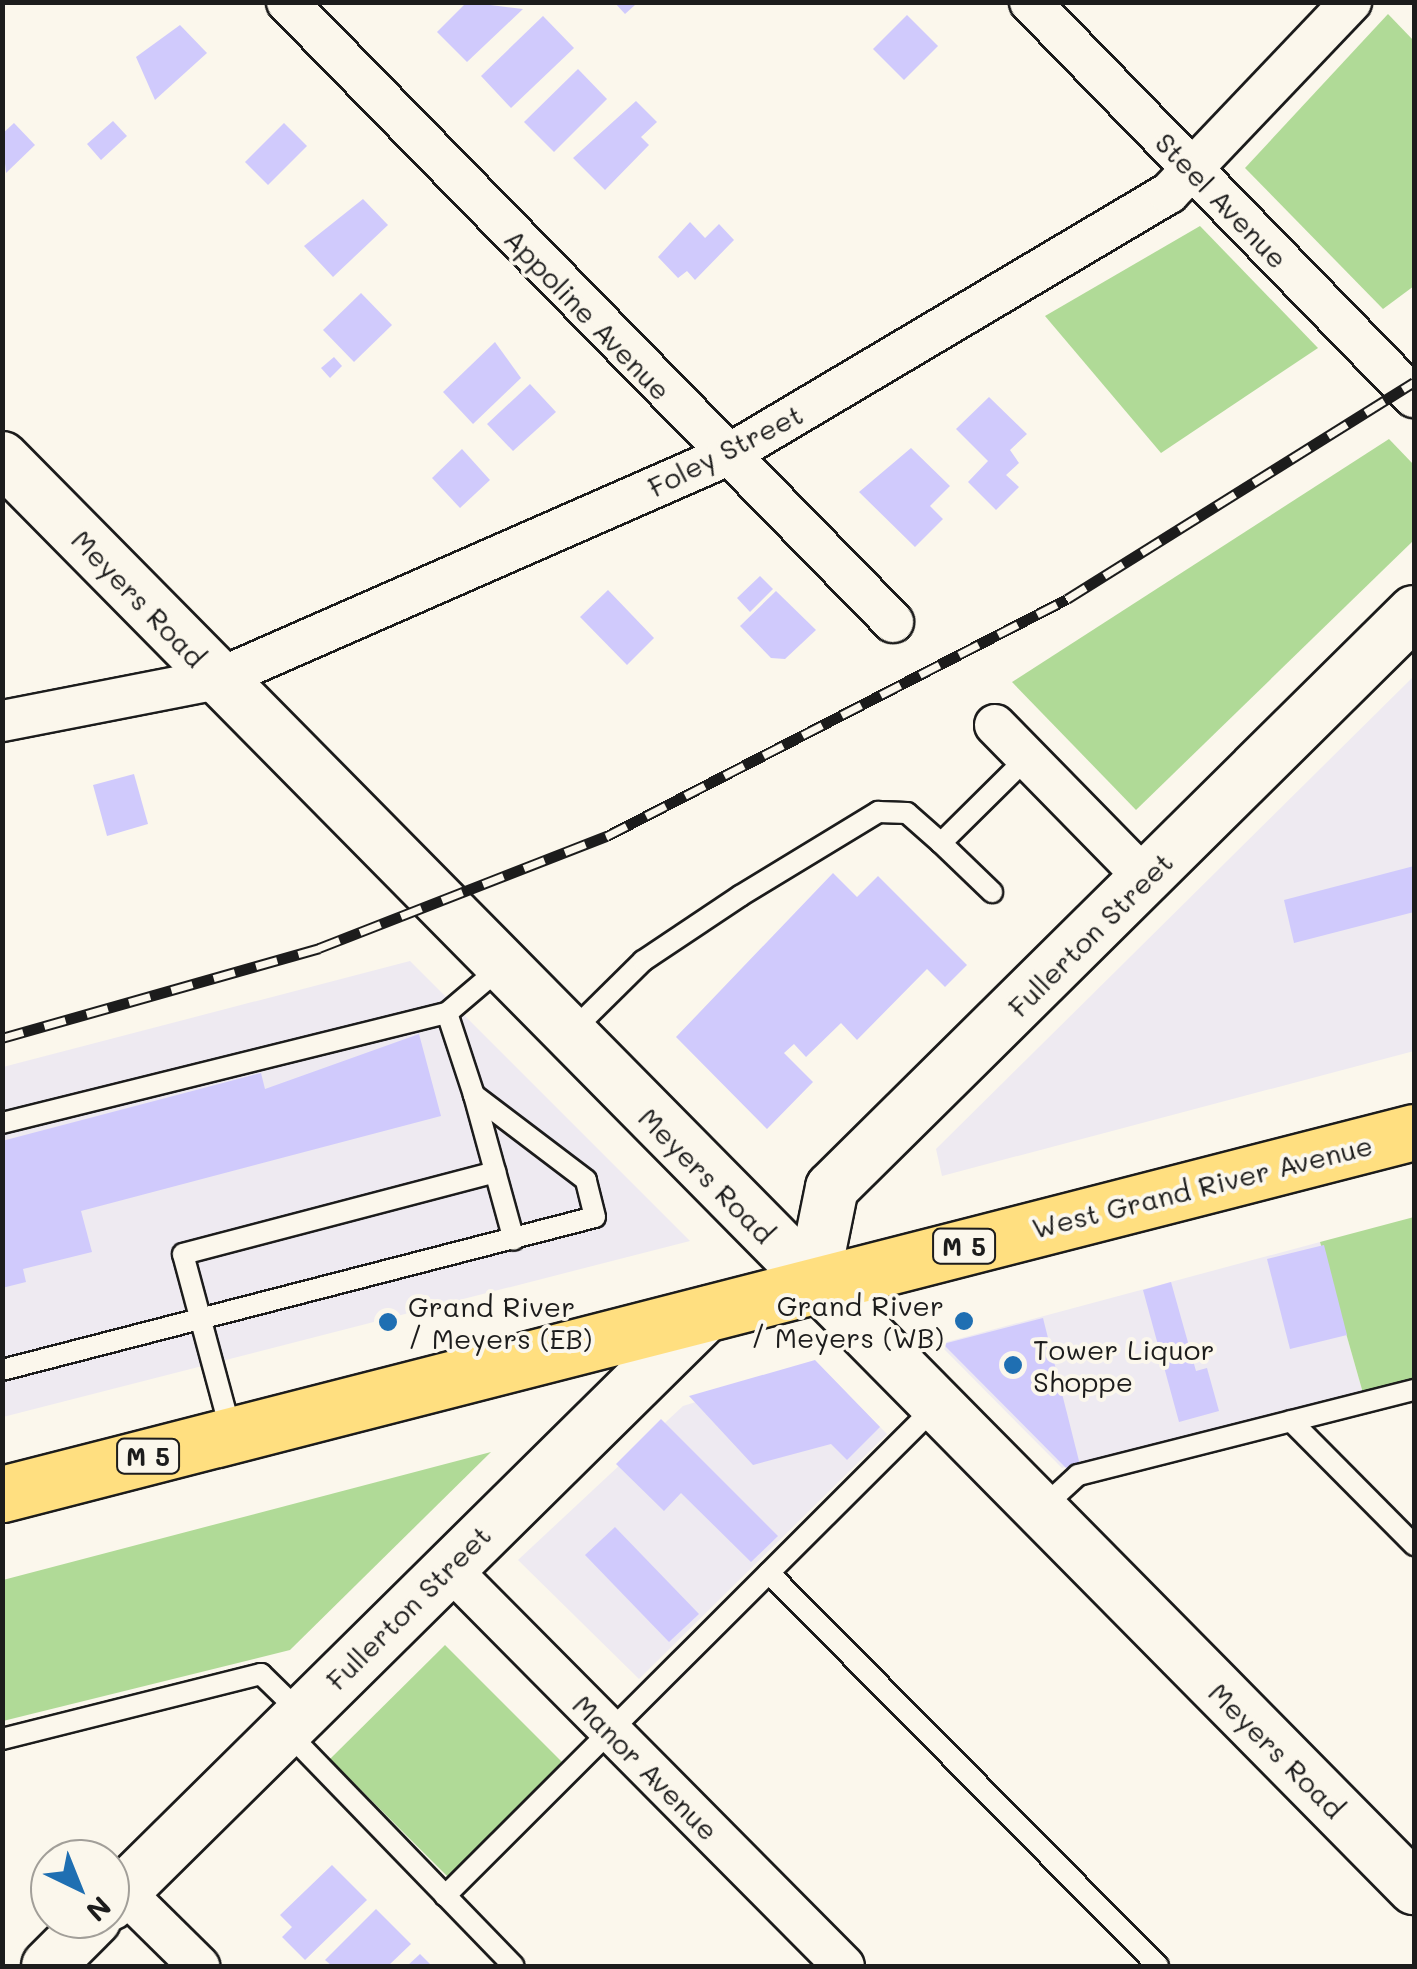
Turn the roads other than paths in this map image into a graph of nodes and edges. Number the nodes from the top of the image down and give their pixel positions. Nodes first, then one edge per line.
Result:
1 (287, 2) edge
2 (1030, 2) edge
3 (1352, 2) edge
4 (1193, 170) junction
5 (1414, 397) edge
6 (726, 456) junction
7 (2, 458) edge
8 (1414, 612) edge
9 (893, 622) dead end
10 (218, 679) junction
11 (2, 721) edge
12 (995, 725) dead end
13 (1027, 758) junction
14 (941, 843) junction
15 (1146, 879) junction
16 (992, 892) dead end
17 (500, 968) junction
18 (447, 1013) junction
19 (568, 1034) junction
20 (474, 1095) junction
21 (2, 1123) edge
22 (1414, 1132) edge
23 (495, 1172) junction
24 (514, 1240) junction
25 (813, 1281) junction
26 (709, 1312) junction
27 (202, 1320) junction
28 (2, 1370) edge
29 (1414, 1390) edge
30 (936, 1406) junction
31 (1291, 1421) junction
32 (232, 1434) junction
33 (2, 1494) edge
34 (1039, 1510) junction
35 (1414, 1545) edge
36 (448, 1567) junction
37 (768, 1573) junction
38 (293, 1721) junction
39 (610, 1730) junction
40 (2, 1739) edge
41 (130, 1884) edge
42 (1414, 1888) edge
43 (445, 1896) junction
44 (130, 1919) edge
45 (75, 1939) edge
46 (48, 1966) edge
47 (198, 1966) edge
48 (514, 1966) edge
49 (844, 1966) edge
50 (1158, 1966) edge

1 - 6 street, Appoline Avenue
2 - 4 street, Steel Avenue
3 - 4 street, Foley Street
4 - 5 street, Steel Avenue
4 - 6 street, Foley Street
6 - 9 street, Appoline Avenue
6 - 10 street, Foley Street
7 - 10 street, Meyers Road
8 - 15 street, Fullerton Street
10 - 11 street, Foley Street
10 - 17 street, Meyers Road
12 - 13 street
13 - 14 lane
13 - 15 street
14 - 16 lane
14 - 19 lane
15 - 25 street, Fullerton Street
17 - 18 lane
17 - 19 street, Meyers Road
18 - 20 lane
18 - 21 lane
19 - 25 street, Meyers Road
20 - 23 lane
20 - 24 lane
22 - 25 main road, West Grand River Avenue / M 5
23 - 24 lane
23 - 27 lane
24 - 27 lane
25 - 26 main road, West Grand River Avenue / M 5
25 - 30 street, Meyers Road
26 - 32 main road, West Grand River Avenue / M 5
26 - 36 street, Fullerton Street
27 - 28 lane
27 - 32 lane
29 - 31 lane
30 - 34 street, Meyers Road
30 - 37 lane
31 - 34 lane
31 - 35 lane
32 - 33 main road, West Grand River Avenue / M 5
34 - 42 street, Meyers Road
36 - 38 street, Fullerton Street
36 - 39 street, Manor Avenue
37 - 39 lane
37 - 50 lane
38 - 40 lane
38 - 41 street, Fullerton Street
38 - 43 lane
39 - 43 lane
39 - 49 street, Manor Avenue
43 - 48 lane
44 - 47 street
45 - 46 street, Fullerton Street

